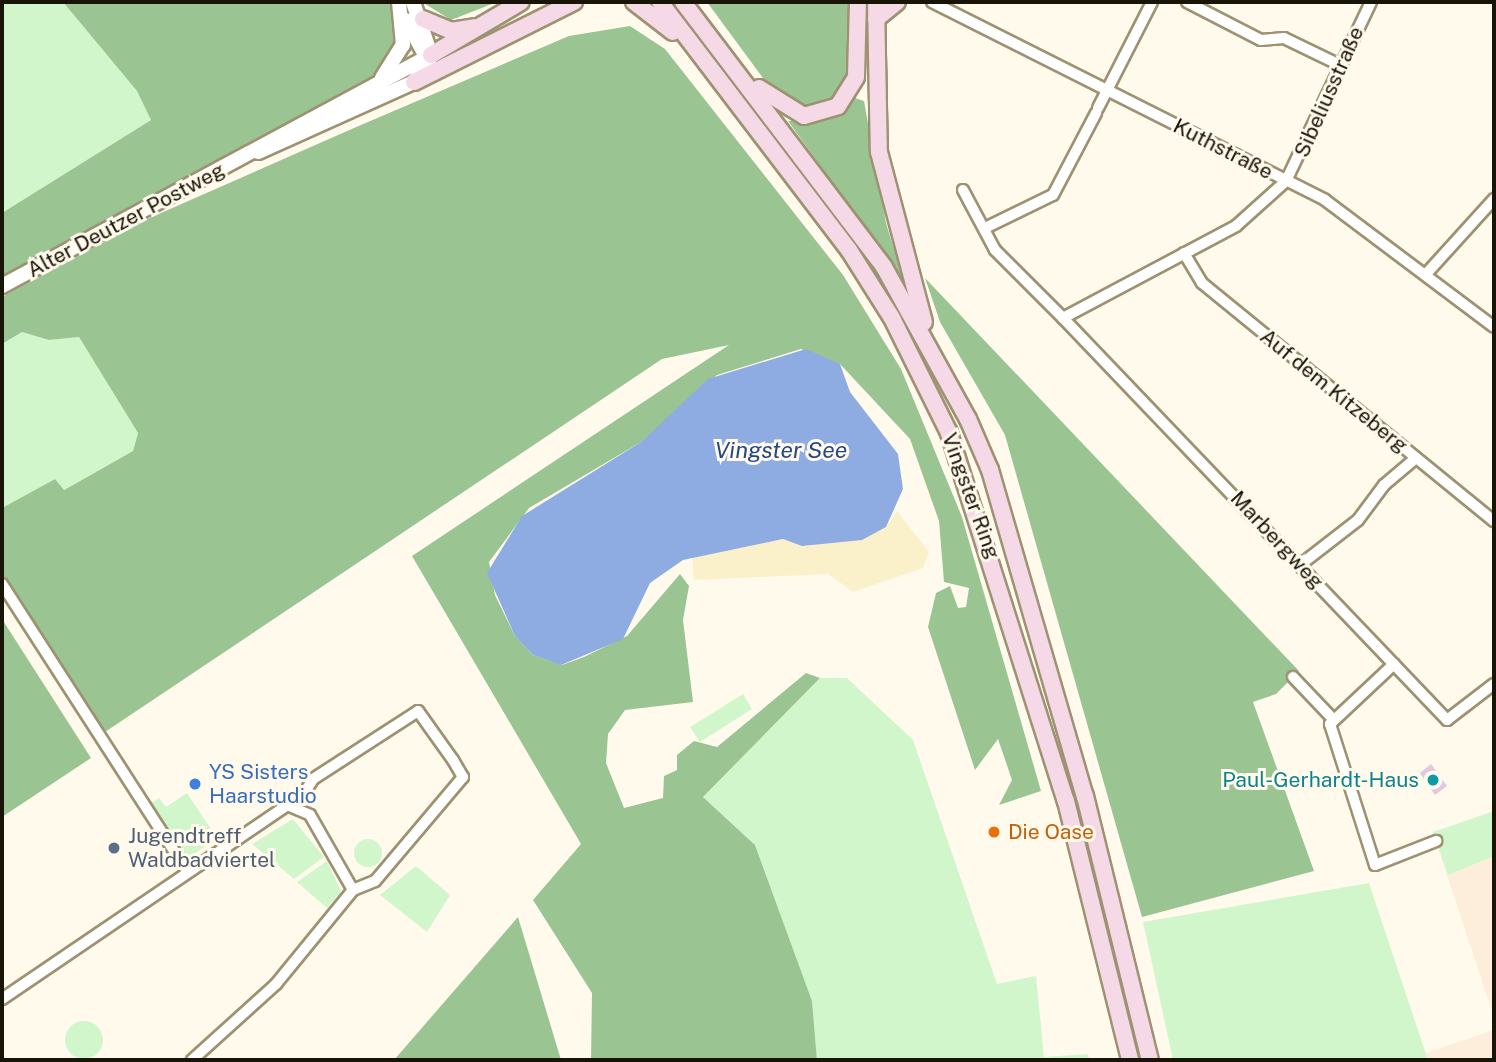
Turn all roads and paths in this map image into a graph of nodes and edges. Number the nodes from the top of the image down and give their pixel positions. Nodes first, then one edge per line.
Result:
1 (400, 2) edge
2 (413, 2) edge
3 (574, 2) edge
4 (634, 2) edge
5 (660, 2) edge
6 (683, 2) edge
7 (876, 2) edge
8 (897, 2) edge
9 (932, 2) edge
10 (1152, 2) edge
11 (1187, 2) edge
12 (1371, 2) edge
13 (519, 3) edge
14 (859, 3) edge
15 (423, 19) junction
16 (876, 19) junction
17 (428, 59) junction
18 (454, 63) junction
19 (1340, 65) junction
20 (710, 67) junction
21 (740, 74) junction
22 (381, 80) junction
23 (414, 82) junction
24 (1108, 90) junction
25 (250, 154) junction
26 (1286, 181) junction
27 (963, 190) dead end
28 (1494, 200) edge
29 (987, 227) junction
30 (1184, 253) junction
31 (1427, 273) junction
32 (2, 286) edge
33 (1063, 318) junction
34 (1494, 327) edge
35 (932, 351) junction
36 (1416, 458) junction
37 (1494, 521) edge
38 (1300, 565) junction
39 (2, 584) edge
40 (1394, 664) junction
41 (1293, 677) dead end
42 (1494, 684) edge
43 (1334, 720) junction
44 (297, 804) junction
45 (1436, 841) dead end
46 (187, 871) junction
47 (353, 890) junction
48 (2, 999) edge
49 (192, 1060) edge
50 (1130, 1060) edge
51 (1150, 1060) edge

1 - 17 street
1 - 22 street
2 - 15 street
3 - 18 main road
4 - 20 main road
5 - 20 main road, Vingster Ring
6 - 21 main road, Vingster Ring
7 - 16 main road
8 - 16 main road
9 - 24 street, Kuthstraße
10 - 24 street
11 - 19 street
12 - 19 street, Sibeliusstraße
13 - 15 main road
13 - 17 main road
14 - 21 main road
15 - 17 street
16 - 35 main road
17 - 18 main road
17 - 22 street, Alter Deutzer Postweg
17 - 23 street
18 - 23 main road
19 - 26 street, Sibeliusstraße
20 - 50 main road, Vingster Ring
21 - 35 main road, Vingster Ring
22 - 25 street, Alter Deutzer Postweg
23 - 25 street, Alter Deutzer Postweg
24 - 26 street, Kuthstraße
24 - 29 street
25 - 32 street, Alter Deutzer Postweg
26 - 30 street
26 - 31 street, Kuthstraße
27 - 29 street, Marbergweg
28 - 31 street
29 - 33 street, Marbergweg
30 - 33 street
30 - 36 street, Auf dem Kitzeberg
31 - 34 street, Kuthstraße
33 - 38 street, Marbergweg
35 - 51 main road, Vingster Ring
36 - 37 street, Auf dem Kitzeberg
36 - 38 street
38 - 40 street, Marbergweg
39 - 46 street
40 - 42 street, Marbergweg
40 - 43 street
41 - 43 street
43 - 45 street
44 - 46 street
44 - 47 street
44 - 47 street
46 - 48 street
47 - 49 street

